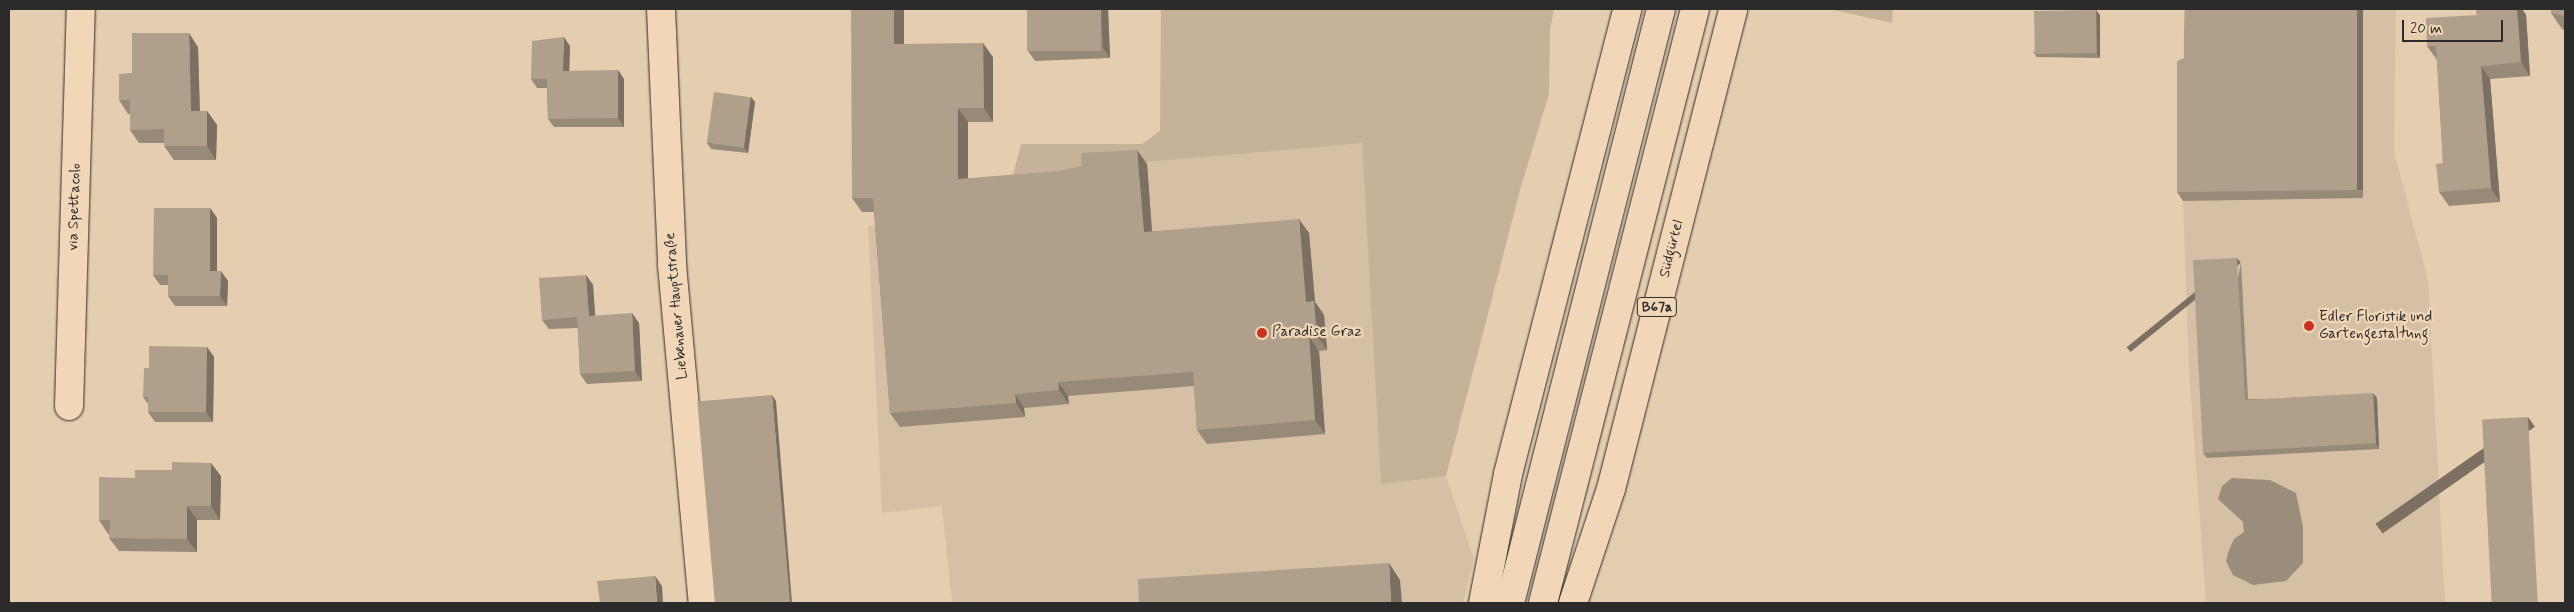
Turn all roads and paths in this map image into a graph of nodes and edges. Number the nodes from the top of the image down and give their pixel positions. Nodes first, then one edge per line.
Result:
1 (81, 9) edge
2 (662, 9) edge
3 (1627, 9) edge
4 (1661, 9) edge
5 (1695, 9) edge
6 (1733, 9) edge
7 (69, 406) dead end
8 (703, 603) edge
9 (1483, 603) edge
10 (1510, 603) edge
11 (1543, 603) edge
12 (1573, 603) edge

1 - 7 main road, via Spettacolo
2 - 8 main road, Liebenauer Hauptstraße
3 - 9 main road
4 - 10 main road
5 - 11 main road
6 - 12 main road, Südgürtel / B67a

